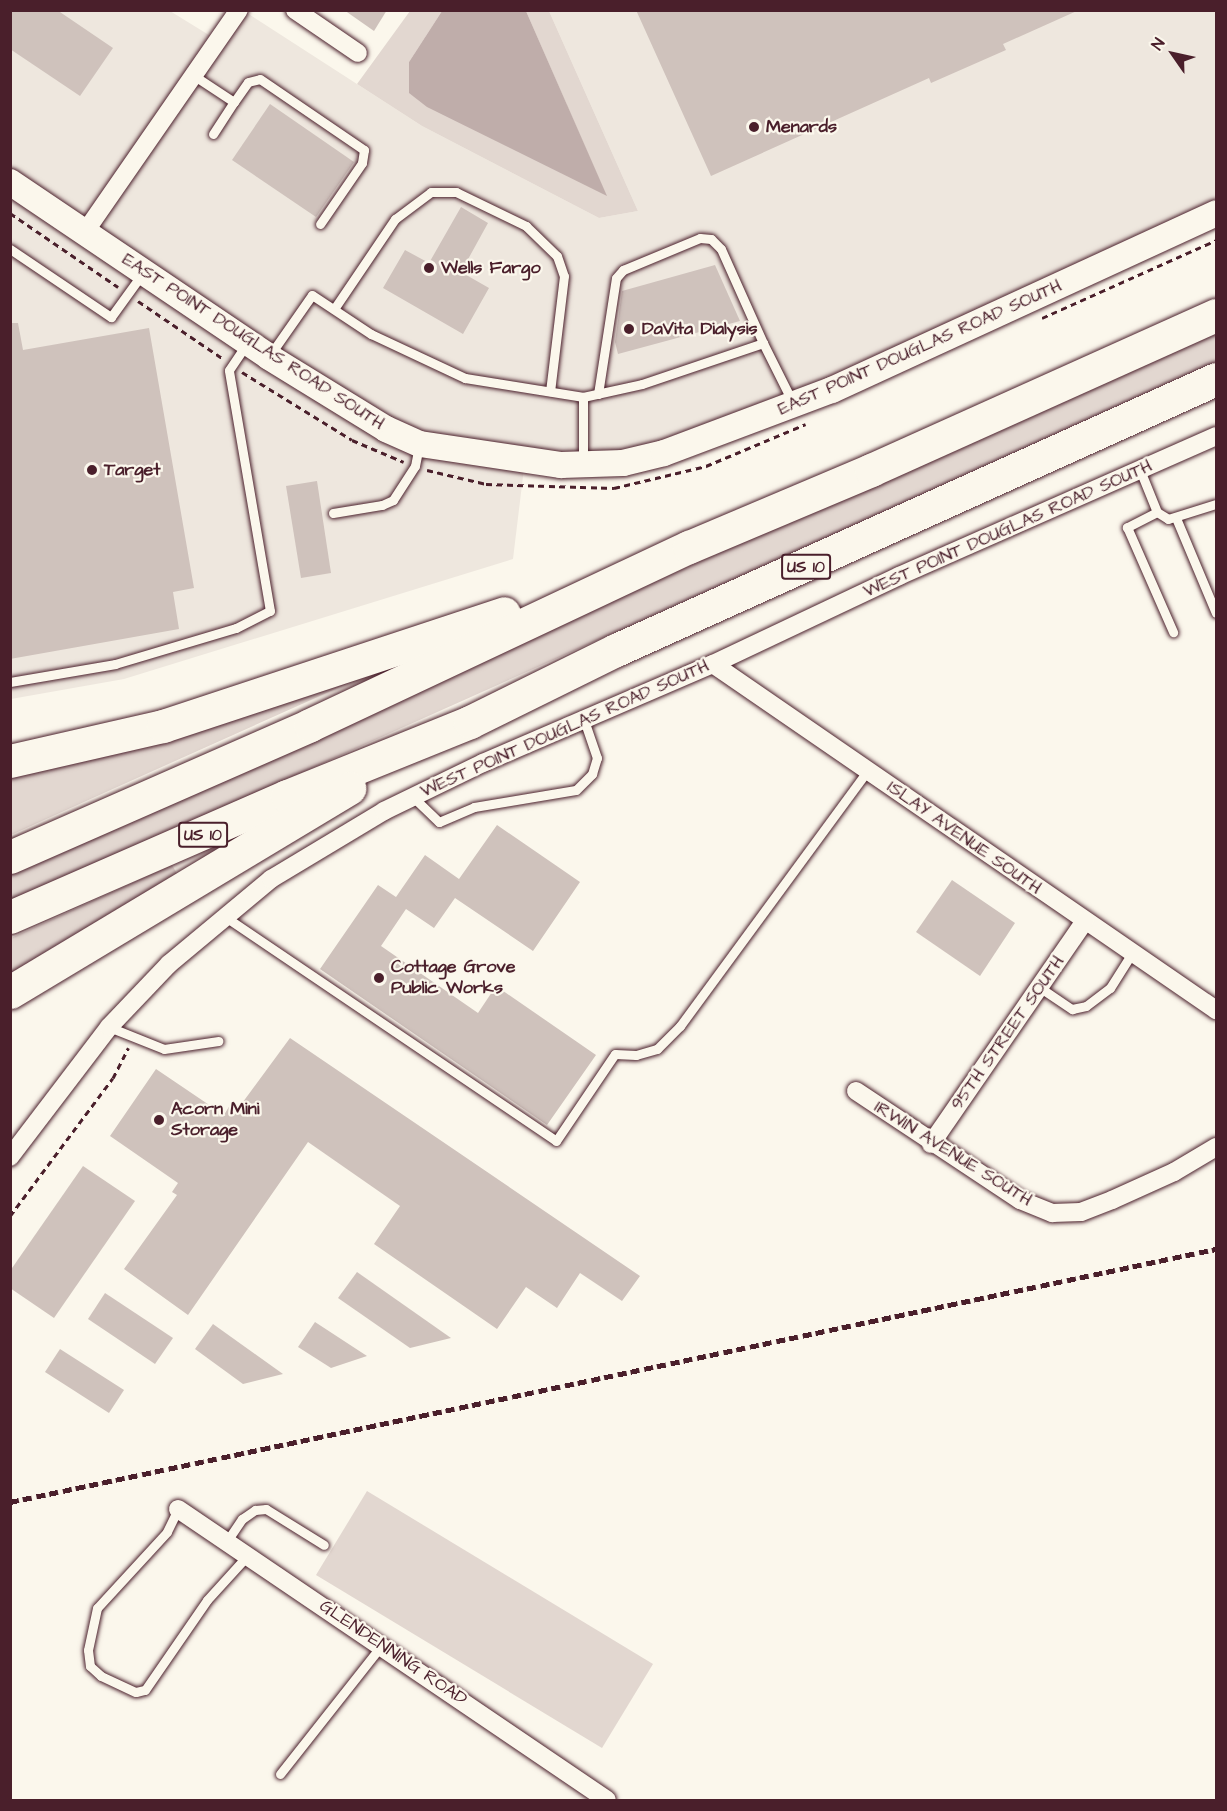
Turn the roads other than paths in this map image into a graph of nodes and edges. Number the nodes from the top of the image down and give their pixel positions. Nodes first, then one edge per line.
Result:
1 (239, 10) edge
2 (295, 10) edge
3 (358, 53) dead end
4 (191, 74) junction
5 (234, 102) junction
6 (213, 134) dead end
7 (10, 182) edge
8 (1216, 213) edge
9 (320, 224) dead end
10 (85, 232) junction
11 (10, 249) edge
12 (144, 272) junction
13 (334, 309) junction
14 (1216, 315) edge
15 (248, 343) junction
16 (763, 343) junction
17 (269, 357) junction
18 (1216, 379) edge
19 (550, 391) junction
20 (598, 394) junction
21 (583, 397) junction
22 (793, 405) junction
23 (1216, 436) edge
24 (420, 444) junction
25 (583, 465) junction
26 (1140, 470) junction
27 (1216, 504) edge
28 (1157, 512) junction
29 (333, 513) dead end
30 (1176, 518) junction
31 (689, 547) junction
32 (1216, 613) edge
33 (1173, 632) dead end
34 (713, 664) junction
35 (10, 682) edge
36 (584, 720) junction
37 (395, 752) junction
38 (10, 761) edge
39 (867, 771) junction
40 (413, 797) junction
41 (10, 857) edge
42 (224, 916) junction
43 (10, 917) edge
44 (1085, 921) junction
45 (1132, 953) junction
46 (1039, 987) junction
47 (10, 992) edge
48 (1216, 1010) edge
49 (109, 1027) junction
50 (218, 1041) dead end
51 (856, 1091) dead end
52 (931, 1144) junction
53 (1216, 1147) edge
54 (10, 1157) edge
55 (178, 1509) joint
56 (227, 1541) junction
57 (324, 1545) dead end
58 (248, 1555) junction
59 (382, 1646) junction
60 (280, 1774) dead end
61 (607, 1800) edge

1 - 4 street
2 - 3 street
4 - 5 lane
4 - 10 street
5 - 6 lane
5 - 9 lane
7 - 10 street, EAST POINT DOUGLAS ROAD SOUTH
8 - 22 street, EAST POINT DOUGLAS ROAD SOUTH
10 - 12 street, EAST POINT DOUGLAS ROAD SOUTH
11 - 12 lane
12 - 15 street, EAST POINT DOUGLAS ROAD SOUTH
13 - 17 lane
13 - 19 lane
13 - 19 lane
14 - 31 highway
15 - 17 street, EAST POINT DOUGLAS ROAD SOUTH
15 - 35 lane
16 - 20 lane
16 - 20 lane
16 - 22 lane
17 - 24 street, EAST POINT DOUGLAS ROAD SOUTH
18 - 37 highway, US 10
19 - 21 lane
20 - 21 lane
21 - 25 lane
22 - 25 street, EAST POINT DOUGLAS ROAD SOUTH
23 - 26 street, WEST POINT DOUGLAS ROAD SOUTH
24 - 25 street, EAST POINT DOUGLAS ROAD SOUTH
24 - 29 lane
26 - 28 lane
26 - 34 street, WEST POINT DOUGLAS ROAD SOUTH
27 - 30 lane
28 - 30 lane
28 - 33 lane
30 - 32 lane
31 - 38 highway
31 - 41 highway
34 - 36 street, WEST POINT DOUGLAS ROAD SOUTH
34 - 39 street, ISLAY AVENUE SOUTH
36 - 40 street, WEST POINT DOUGLAS ROAD SOUTH
36 - 40 lane
37 - 43 highway, US 10
37 - 47 highway
39 - 42 lane
39 - 44 street, ISLAY AVENUE SOUTH
40 - 42 street, WEST POINT DOUGLAS ROAD SOUTH
42 - 49 street, WEST POINT DOUGLAS ROAD SOUTH
44 - 45 street, ISLAY AVENUE SOUTH
44 - 46 street, 95TH STREET SOUTH
45 - 46 lane
45 - 48 street, ISLAY AVENUE SOUTH
46 - 52 street, 95TH STREET SOUTH
49 - 50 lane
49 - 54 street, WEST POINT DOUGLAS ROAD SOUTH
51 - 52 street, IRWIN AVENUE SOUTH
52 - 53 street, IRWIN AVENUE SOUTH
55 - 56 street, GLENDENNING ROAD
55 - 58 lane
56 - 57 lane
56 - 58 street, GLENDENNING ROAD
58 - 59 street, GLENDENNING ROAD
59 - 60 lane
59 - 61 street, GLENDENNING ROAD

